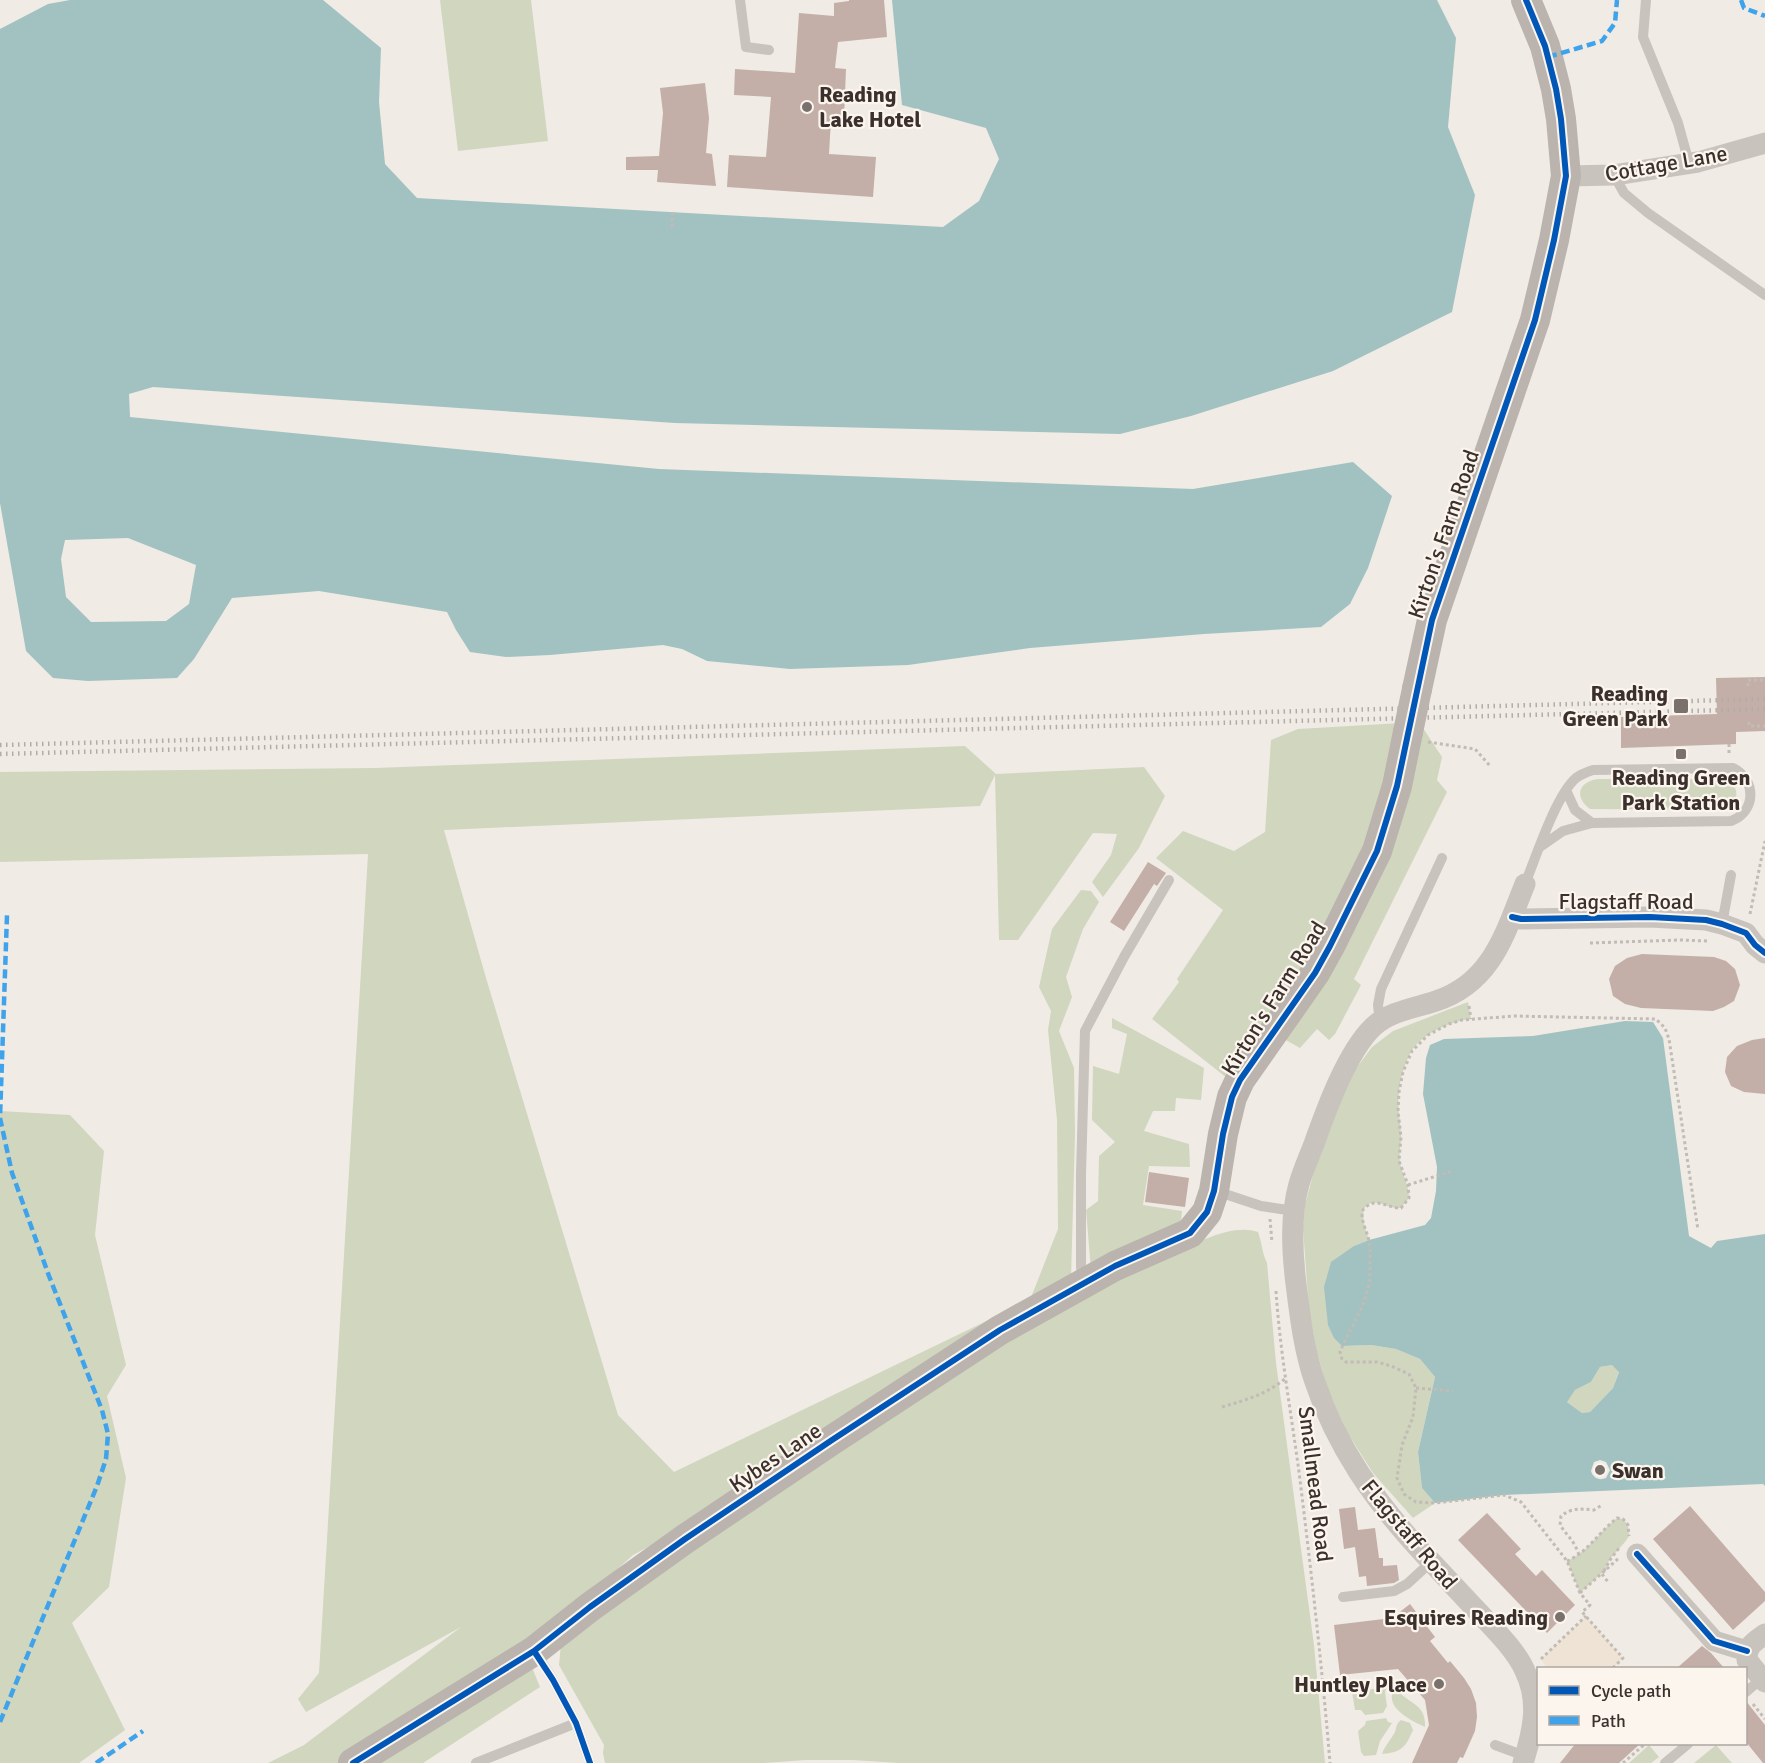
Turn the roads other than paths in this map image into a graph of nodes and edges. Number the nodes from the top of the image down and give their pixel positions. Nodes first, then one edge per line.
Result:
1 (740, 0) edge
2 (1526, 0) edge
3 (1646, 0) edge
4 (769, 50) dead end
5 (1765, 143) edge
6 (1689, 163) junction
7 (1614, 175) junction
8 (1566, 176) junction
9 (1765, 295) edge
10 (1566, 790) junction
11 (1592, 823) junction
12 (1540, 847) junction
13 (1442, 858) dead end
14 (1731, 875) dead end
15 (1168, 880) dead end
16 (1525, 884) joint
17 (1512, 917) junction
18 (1717, 933) junction
19 (1765, 953) edge
20 (1380, 1023) junction
21 (1214, 1191) junction
22 (1294, 1211) junction
23 (1083, 1284) junction
24 (1637, 1554) dead end
25 (1431, 1562) junction
26 (1343, 1597) dead end
27 (1765, 1634) edge
28 (534, 1651) junction
29 (1747, 1651) junction
30 (1763, 1680) edge
31 (1747, 1691) edge
32 (576, 1723) junction
33 (1495, 1745) dead end
34 (1686, 1745) edge
35 (1524, 1759) edge
36 (353, 1763) edge
37 (476, 1763) edge
38 (590, 1763) edge
39 (1665, 1763) edge

1 - 4 lane
2 - 8 street, Kirton's Farm Road
3 - 6 lane
5 - 6 street, Cottage Lane
6 - 7 street, Cottage Lane
7 - 8 street, Cottage Lane
7 - 9 lane
8 - 21 street, Kirton's Farm Road, bridge
10 - 11 lane
10 - 11 lane
10 - 12 lane
11 - 12 lane
12 - 16 lane
13 - 20 lane
14 - 18 lane
15 - 23 lane
16 - 17 street, Flagstaff Road
17 - 18 street, Flagstaff Road
17 - 20 street, Flagstaff Road
18 - 19 street, Flagstaff Road
20 - 22 street, Flagstaff Road
21 - 22 lane
21 - 23 street, Kybes Lane
22 - 25 street, Flagstaff Road
23 - 28 street, Kybes Lane
24 - 29 street
25 - 26 lane
25 - 35 street, Flagstaff Road
27 - 29 street
28 - 32 lane
28 - 36 street, Kybes Lane
29 - 30 street
30 - 31 lane
32 - 37 lane
32 - 38 lane
33 - 35 lane
34 - 39 lane

